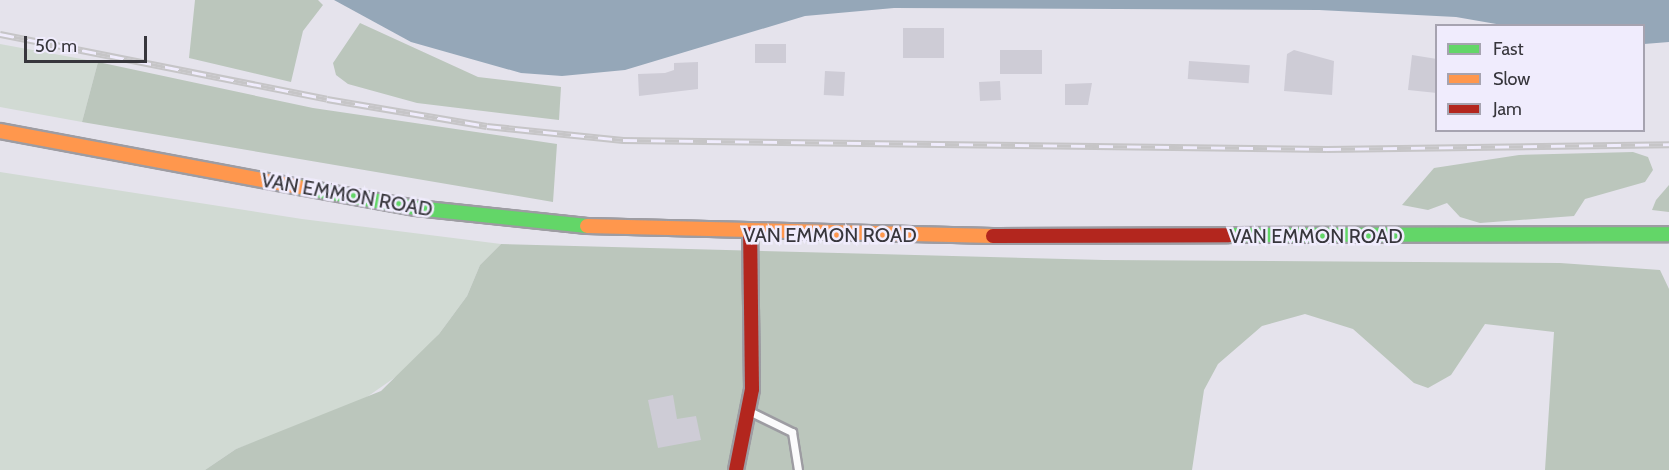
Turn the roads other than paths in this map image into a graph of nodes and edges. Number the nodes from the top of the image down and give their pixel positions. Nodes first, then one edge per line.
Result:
1 (0, 131) edge
2 (750, 234) junction
3 (1669, 234) edge
4 (748, 410) junction
5 (736, 470) edge
6 (798, 470) edge

1 - 2 street, VAN EMMON ROAD
2 - 3 street, VAN EMMON ROAD
2 - 4 street
4 - 5 street
4 - 6 lane

